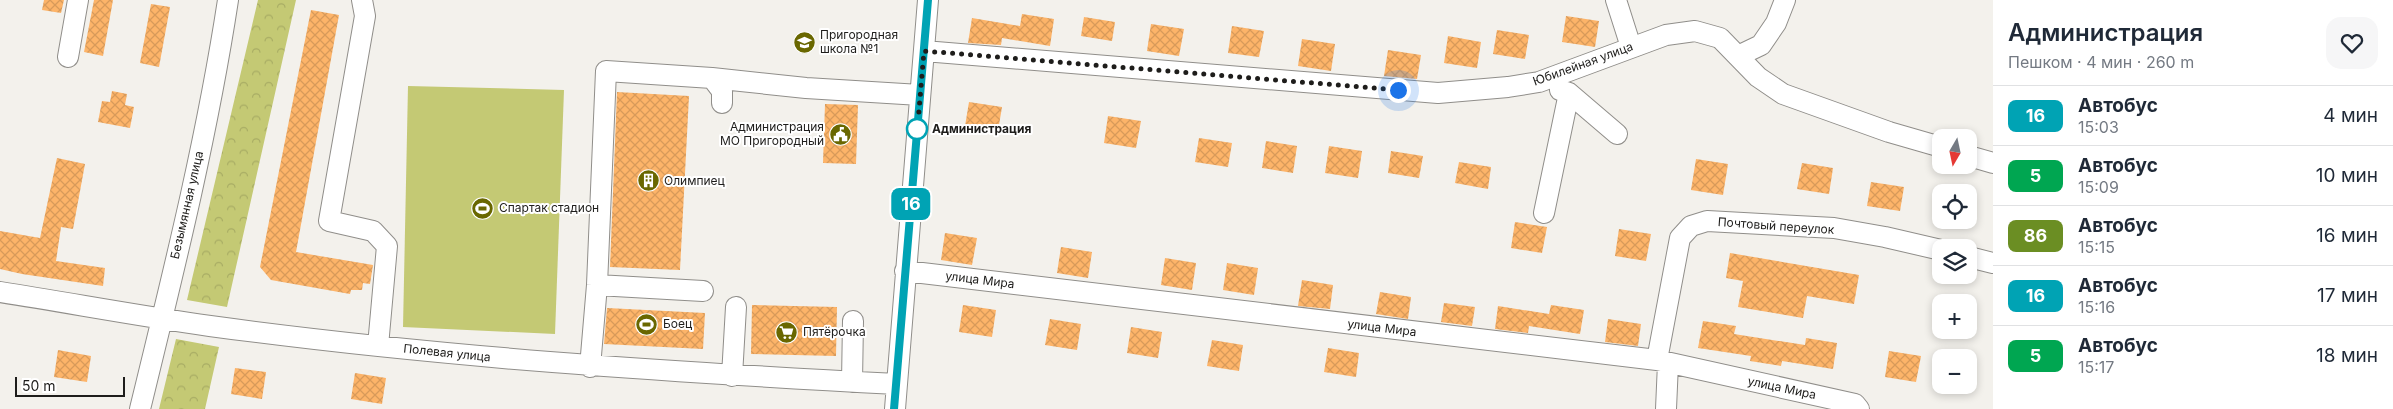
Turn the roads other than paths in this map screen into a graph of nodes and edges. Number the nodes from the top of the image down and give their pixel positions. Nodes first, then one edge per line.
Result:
1 (78, 0) edge
2 (228, 0) edge
3 (362, 0) edge
4 (928, 0) edge
5 (1616, 0) edge
6 (1785, 0) edge
7 (1631, 47) junction
8 (924, 51) junction
9 (1738, 56) junction
10 (68, 57) dead end
11 (712, 78) junction
12 (1540, 82) junction
13 (1569, 93) junction
14 (920, 94) junction
15 (722, 103) dead end
16 (1618, 134) dead end
17 (1932, 144) edge
18 (1978, 159) edge
19 (1993, 163) edge
20 (1544, 213) dead end
21 (1932, 248) edge
22 (1977, 259) edge
23 (1993, 262) edge
24 (898, 282) junction
25 (597, 285) junction
26 (703, 291) dead end
27 (0, 292) edge
28 (736, 307) dead end
29 (162, 318) junction
30 (853, 321) dead end
31 (378, 346) junction
32 (1662, 362) junction
33 (590, 367) junction
34 (732, 376) junction
35 (852, 382) junction
36 (897, 384) junction
37 (1857, 406) edge
38 (140, 409) edge
39 (894, 409) edge
40 (1666, 409) edge

1 - 10 street
2 - 29 street, Безымянная улица
3 - 31 street
4 - 8 street
5 - 7 street
6 - 9 street
7 - 9 street, Юбилейная улица
7 - 12 street, Юбилейная улица
8 - 12 street, Юбилейная улица
8 - 14 street
9 - 17 street, Юбилейная улица
11 - 14 street
11 - 15 street
11 - 25 street
12 - 13 street
13 - 16 street
13 - 20 street
14 - 24 street
18 - 19 street
21 - 32 street, Почтовый переулок
22 - 23 street
24 - 32 street, улица Мира
24 - 36 street
25 - 26 street
25 - 33 street
27 - 29 street, Полевая улица
28 - 34 street
29 - 31 street, Полевая улица
29 - 38 street, Безымянная улица
30 - 35 street
31 - 33 street, Полевая улица
32 - 37 street, улица Мира
32 - 40 street, Почтовый переулок
33 - 34 street, Полевая улица
34 - 35 street, Полевая улица
35 - 36 street, Полевая улица
36 - 39 street

